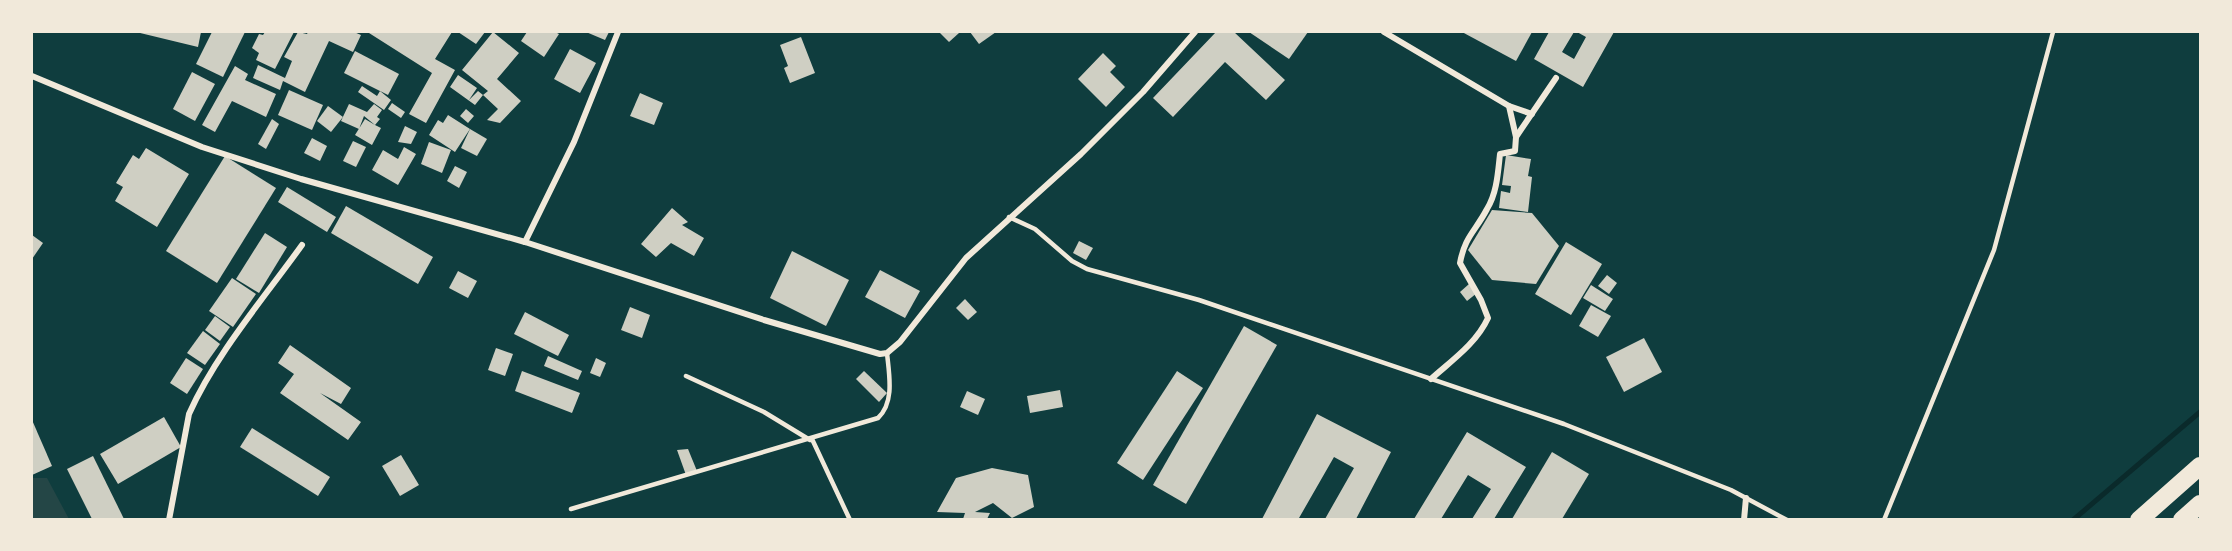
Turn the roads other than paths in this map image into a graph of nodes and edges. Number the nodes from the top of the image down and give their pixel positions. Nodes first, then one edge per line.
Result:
1 (618, 32) edge
2 (1195, 32) edge
3 (1384, 32) edge
4 (2053, 32) edge
5 (32, 76) edge
6 (1556, 78) dead end
7 (1509, 106) junction
8 (1532, 114) junction
9 (1516, 137) junction
10 (1009, 217) junction
11 (525, 242) junction
12 (302, 245) dead end
13 (887, 353) junction
14 (686, 376) dead end
15 (1431, 379) junction
16 (811, 440) junction
17 (2200, 466) edge
18 (1746, 498) junction
19 (2200, 504) edge
20 (571, 509) dead end
21 (169, 519) edge
22 (850, 519) edge
23 (1744, 519) edge
24 (1787, 519) edge
25 (1884, 519) edge
26 (2139, 519) edge
27 (2182, 519) edge

1 - 11 street
2 - 10 street
3 - 7 street
4 - 25 lane
5 - 11 street
6 - 8 street
7 - 8 street
7 - 9 street
8 - 9 street
9 - 15 street
10 - 13 street
10 - 15 lane
11 - 13 street
12 - 21 street
13 - 16 lane
14 - 16 lane
15 - 18 lane
16 - 20 lane
16 - 22 lane
17 - 26 highway
18 - 23 street
18 - 24 lane
19 - 27 highway

